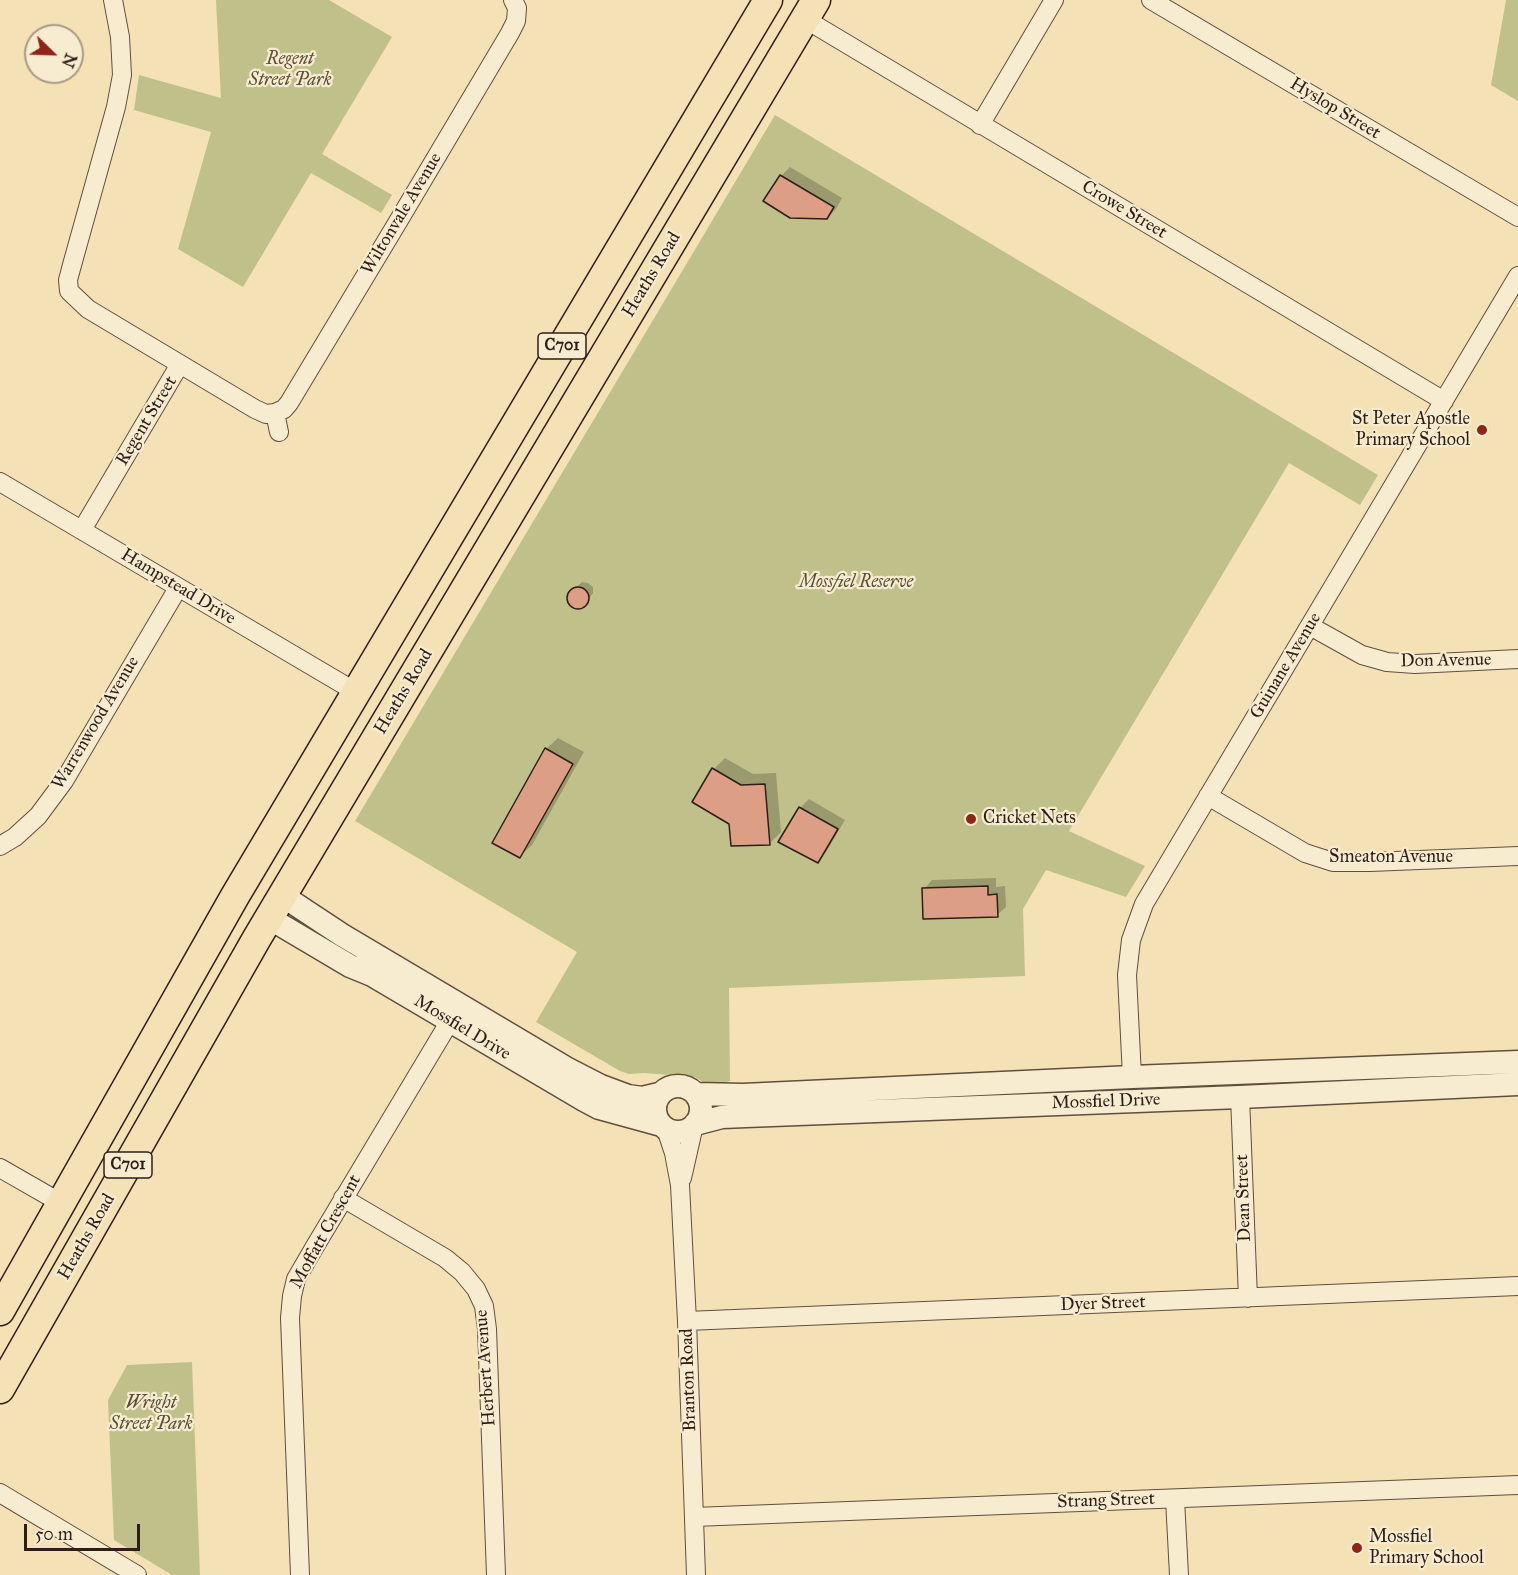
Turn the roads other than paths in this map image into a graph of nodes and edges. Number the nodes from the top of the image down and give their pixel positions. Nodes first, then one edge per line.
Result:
1 (113, 0) edge
2 (768, 0) edge
3 (1054, 0) edge
4 (1151, 0) edge
5 (520, 4) edge
6 (810, 9) edge
7 (980, 125) junction
8 (1518, 217) edge
9 (1518, 276) edge
10 (180, 364) junction
11 (1444, 401) junction
12 (275, 413) junction
13 (279, 432) dead end
14 (0, 482) edge
15 (82, 530) junction
16 (178, 588) junction
17 (1310, 626) junction
18 (1518, 659) edge
19 (356, 693) junction
20 (392, 713) junction
21 (1208, 796) junction
22 (0, 846) edge
23 (1518, 856) edge
24 (242, 884) junction
25 (276, 907) junction
26 (454, 1012) junction
27 (1518, 1062) edge
28 (1132, 1077) junction
29 (1518, 1084) edge
30 (659, 1094) junction
31 (696, 1094) junction
32 (1240, 1098) junction
33 (695, 1125) junction
34 (664, 1127) junction
35 (0, 1167) edge
36 (680, 1185) junction
37 (343, 1198) junction
38 (61, 1203) junction
39 (1518, 1286) edge
40 (1248, 1298) junction
41 (0, 1311) edge
42 (687, 1320) junction
43 (0, 1389) edge
44 (1518, 1485) edge
45 (0, 1493) edge
46 (1175, 1499) junction
47 (694, 1517) junction
48 (137, 1575) edge
49 (300, 1575) edge
50 (496, 1575) edge
51 (696, 1575) edge
52 (1179, 1575) edge

1 - 10 street, Regent Street
2 - 19 main road, C701
3 - 7 street
4 - 8 street, Hyslop Street
5 - 12 street, Wiltonvale Avenue
6 - 7 street, Crowe Street
6 - 20 main road, Heaths Road / C701
7 - 11 street, Crowe Street
9 - 11 street, Guinane Avenue
10 - 12 street
10 - 15 street, Regent Street
11 - 17 street, Guinane Avenue
12 - 13 street
14 - 15 street, Hampstead Drive
15 - 16 street, Hampstead Drive
16 - 19 street, Hampstead Drive
16 - 22 street, Warrenwood Avenue
17 - 18 street, Don Avenue
17 - 21 street, Guinane Avenue
19 - 20 main road
19 - 24 main road, C701
20 - 25 main road, Heaths Road / C701
21 - 23 street, Smeaton Avenue
21 - 28 street, Guinane Avenue
24 - 25 main road
24 - 38 main road, C701
25 - 26 street, Mossfiel Drive
25 - 43 main road, Heaths Road / C701
26 - 30 street, Mossfiel Drive
26 - 34 street, Mossfiel Drive
26 - 37 street, Moffatt Crescent
27 - 28 street, Mossfiel Drive
28 - 31 street, Mossfiel Drive
29 - 32 street, Mossfiel Drive
30 - 31 street
30 - 34 street
31 - 33 street
32 - 33 street, Mossfiel Drive
32 - 40 street, Dean Street
33 - 34 street
33 - 36 street, Branton Road
34 - 36 street, Branton Road
35 - 38 street
36 - 42 street, Branton Road
37 - 49 street, Moffatt Crescent
37 - 50 street, Herbert Avenue
38 - 41 main road, C701
39 - 40 street, Dyer Street
40 - 42 street, Dyer Street
42 - 47 street, Branton Road
44 - 46 street, Strang Street
45 - 48 street
46 - 47 street, Strang Street
46 - 52 street
47 - 51 street, Branton Road

